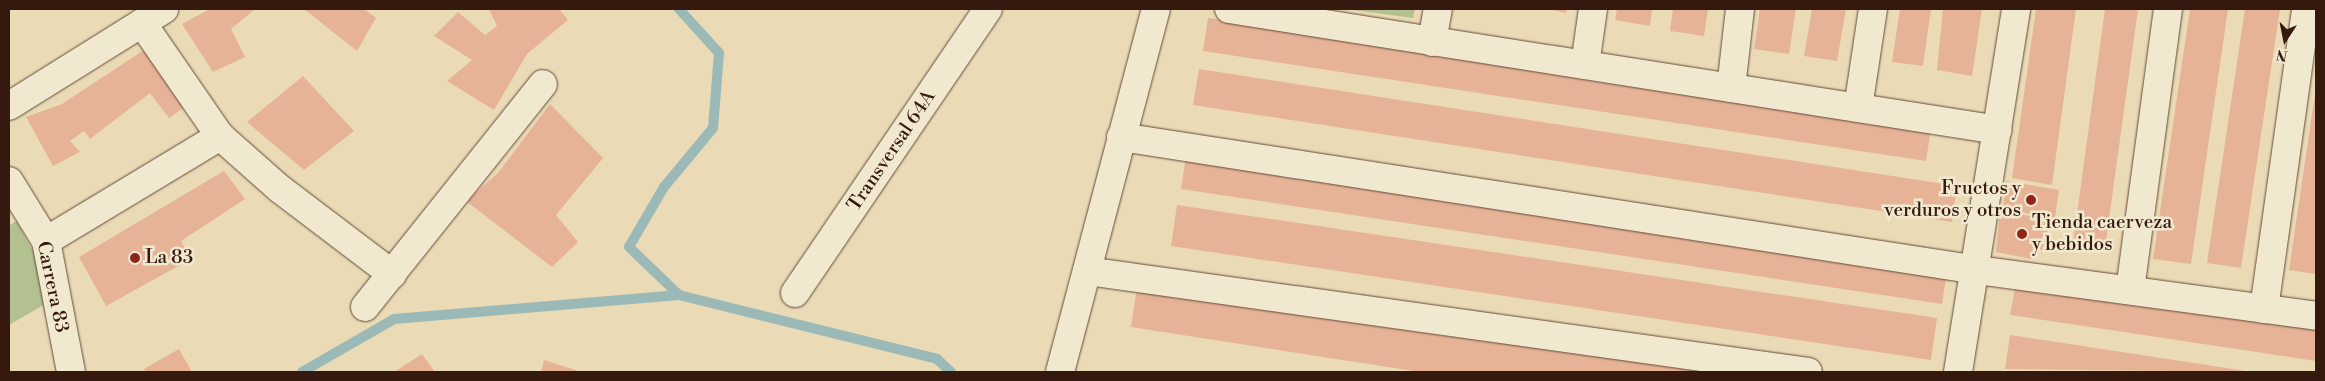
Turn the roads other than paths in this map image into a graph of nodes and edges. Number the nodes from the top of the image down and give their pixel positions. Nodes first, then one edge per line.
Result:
1 (988, 9) edge
2 (1156, 9) edge
3 (1229, 9) edge
4 (1438, 9) edge
5 (1593, 9) edge
6 (1740, 9) edge
7 (1873, 9) edge
8 (2016, 9) edge
9 (2168, 9) edge
10 (2306, 9) edge
11 (153, 16) edge
12 (1432, 42) junction
13 (1585, 65) junction
14 (544, 84) dead end
15 (1731, 88) junction
16 (9, 106) edge
17 (1858, 108) junction
18 (1998, 130) junction
19 (220, 136) junction
20 (1121, 137) junction
21 (11, 188) edge
22 (46, 242) junction
23 (1977, 270) junction
24 (1087, 271) junction
25 (392, 274) junction
26 (2130, 290) junction
27 (796, 293) dead end
28 (366, 307) dead end
29 (2264, 309) junction
30 (2316, 316) edge
31 (72, 372) edge
32 (1060, 372) edge
33 (1808, 372) edge
34 (1958, 372) edge

1 - 27 street, Transversal 64A
2 - 20 street
3 - 12 street
4 - 12 street
5 - 13 street
6 - 15 street
7 - 17 street
8 - 18 street
9 - 26 street
10 - 29 street
11 - 16 street
11 - 19 street
12 - 13 street
13 - 15 street
14 - 25 street
15 - 17 street
17 - 18 street
18 - 23 street
19 - 22 street
19 - 25 street
20 - 23 street
20 - 24 street
21 - 22 street, Carrera 83
22 - 31 street, Carrera 83
23 - 26 street
23 - 34 street
24 - 32 street
24 - 33 street
25 - 28 street
26 - 29 street
29 - 30 street

